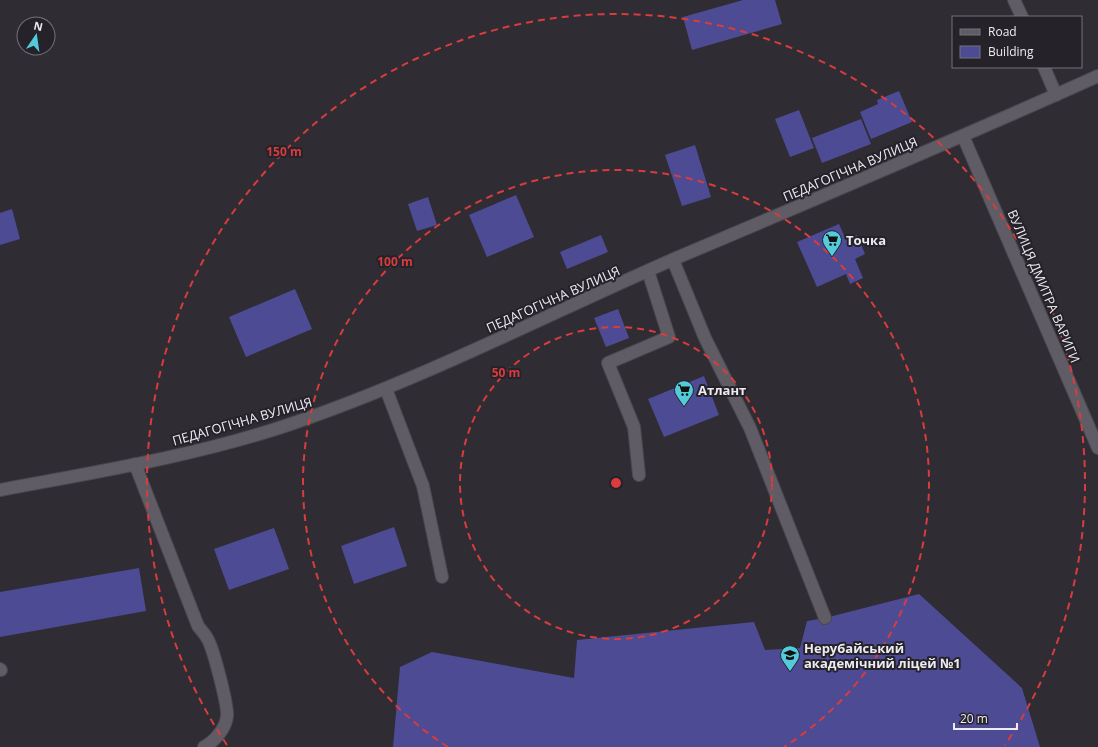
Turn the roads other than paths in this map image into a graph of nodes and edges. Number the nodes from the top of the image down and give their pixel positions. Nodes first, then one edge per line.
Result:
1 (1014, 0) edge
2 (1022, 16) edge
3 (1044, 68) edge
4 (1098, 76) edge
5 (1056, 95) junction
6 (964, 136) junction
7 (673, 260) junction
8 (648, 272) junction
9 (386, 389) junction
10 (1098, 448) edge
11 (135, 464) junction
12 (638, 475) dead end
13 (0, 490) edge
14 (442, 577) dead end
15 (825, 618) dead end
16 (204, 747) edge

1 - 2 street
3 - 5 street
4 - 5 street, ПЕДАГОГІЧНА ВУЛИЦЯ
5 - 6 street, ПЕДАГОГІЧНА ВУЛИЦЯ
6 - 7 street, ПЕДАГОГІЧНА ВУЛИЦЯ
6 - 10 street, ВУЛИЦЯ ДМИТРА ВАРИГИ
7 - 8 street, ПЕДАГОГІЧНА ВУЛИЦЯ
7 - 15 street
8 - 9 street, ПЕДАГОГІЧНА ВУЛИЦЯ
8 - 12 street
9 - 11 street, ПЕДАГОГІЧНА ВУЛИЦЯ
9 - 14 street
11 - 13 street, ПЕДАГОГІЧНА ВУЛИЦЯ
11 - 16 street

